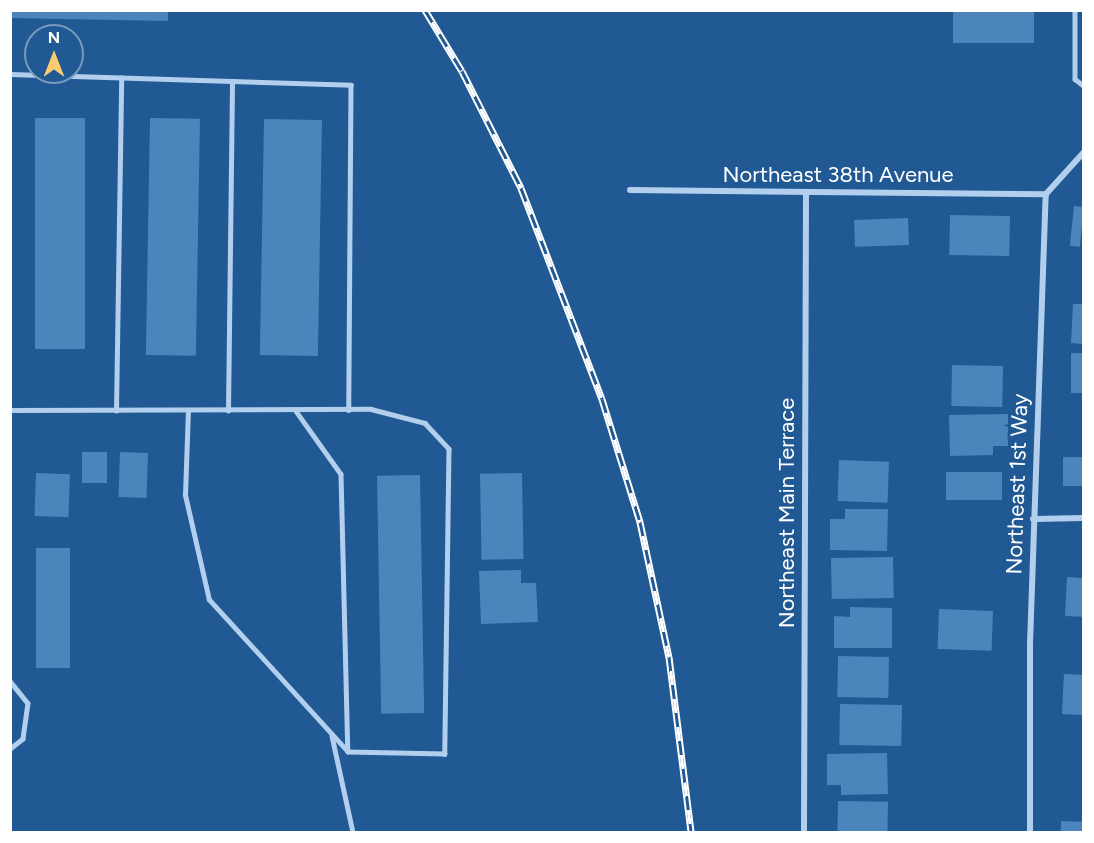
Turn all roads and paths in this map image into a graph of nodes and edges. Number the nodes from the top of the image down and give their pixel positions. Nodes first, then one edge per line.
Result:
1 (1075, 10) edge
2 (10, 74) edge
3 (121, 78) junction
4 (232, 82) junction
5 (1083, 86) edge
6 (1083, 152) edge
7 (630, 190) dead end
8 (806, 193) junction
9 (1046, 194) junction
10 (10, 410) edge
11 (349, 410) junction
12 (116, 411) junction
13 (188, 411) junction
14 (228, 411) junction
15 (296, 411) junction
16 (1083, 518) edge
17 (1033, 519) junction
18 (10, 681) edge
19 (331, 734) junction
20 (10, 749) edge
21 (348, 752) junction
22 (354, 832) edge
23 (804, 832) edge
24 (1030, 832) edge

1 - 5 lane
2 - 3 lane
3 - 4 lane
3 - 12 lane
4 - 11 lane
4 - 14 lane
6 - 9 street
7 - 8 street, Northeast 38th Avenue
8 - 9 street, Northeast 38th Avenue
8 - 23 street, Northeast Main Terrace
9 - 17 street, Northeast 1st Way
10 - 12 lane
11 - 15 lane
11 - 21 lane
12 - 13 lane
13 - 14 lane
13 - 19 lane
14 - 15 lane
15 - 21 lane
16 - 17 street
17 - 24 street, Northeast 1st Way
18 - 20 lane
19 - 21 lane
19 - 22 lane

